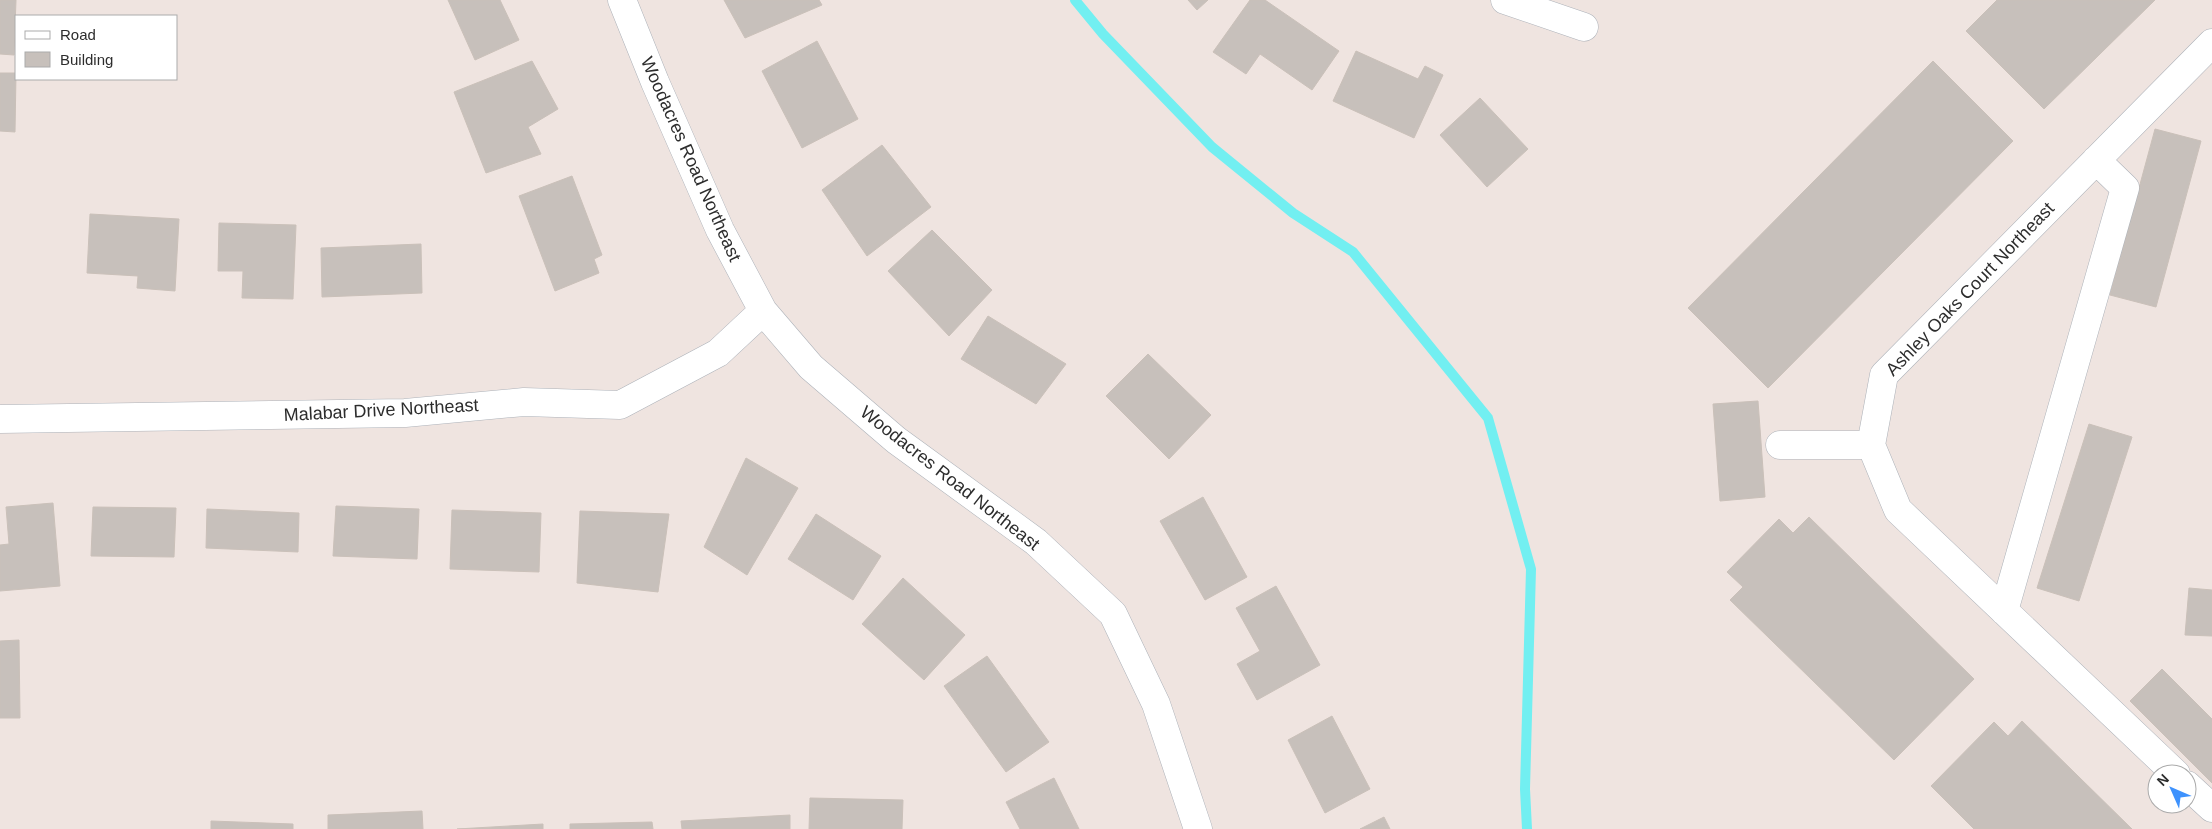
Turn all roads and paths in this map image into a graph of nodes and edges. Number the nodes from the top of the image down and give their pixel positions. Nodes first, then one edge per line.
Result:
1 (622, 0) edge
2 (1505, 0) edge
3 (1584, 26) dead end
4 (2212, 42) edge
5 (2096, 160) junction
6 (763, 311) junction
7 (0, 419) edge
8 (1871, 444) junction
9 (1780, 445) dead end
10 (2004, 611) junction
11 (2165, 764) edge
12 (2197, 794) edge
13 (2212, 808) edge
14 (1198, 829) edge

1 - 6 street, Woodacres Road Northeast
2 - 3 street
4 - 5 street, Ashley Oaks Court Northeast
5 - 8 street, Ashley Oaks Court Northeast
5 - 10 street
6 - 7 street, Malabar Drive Northeast
6 - 14 street, Woodacres Road Northeast
8 - 9 street
8 - 10 street
10 - 11 street
12 - 13 street

